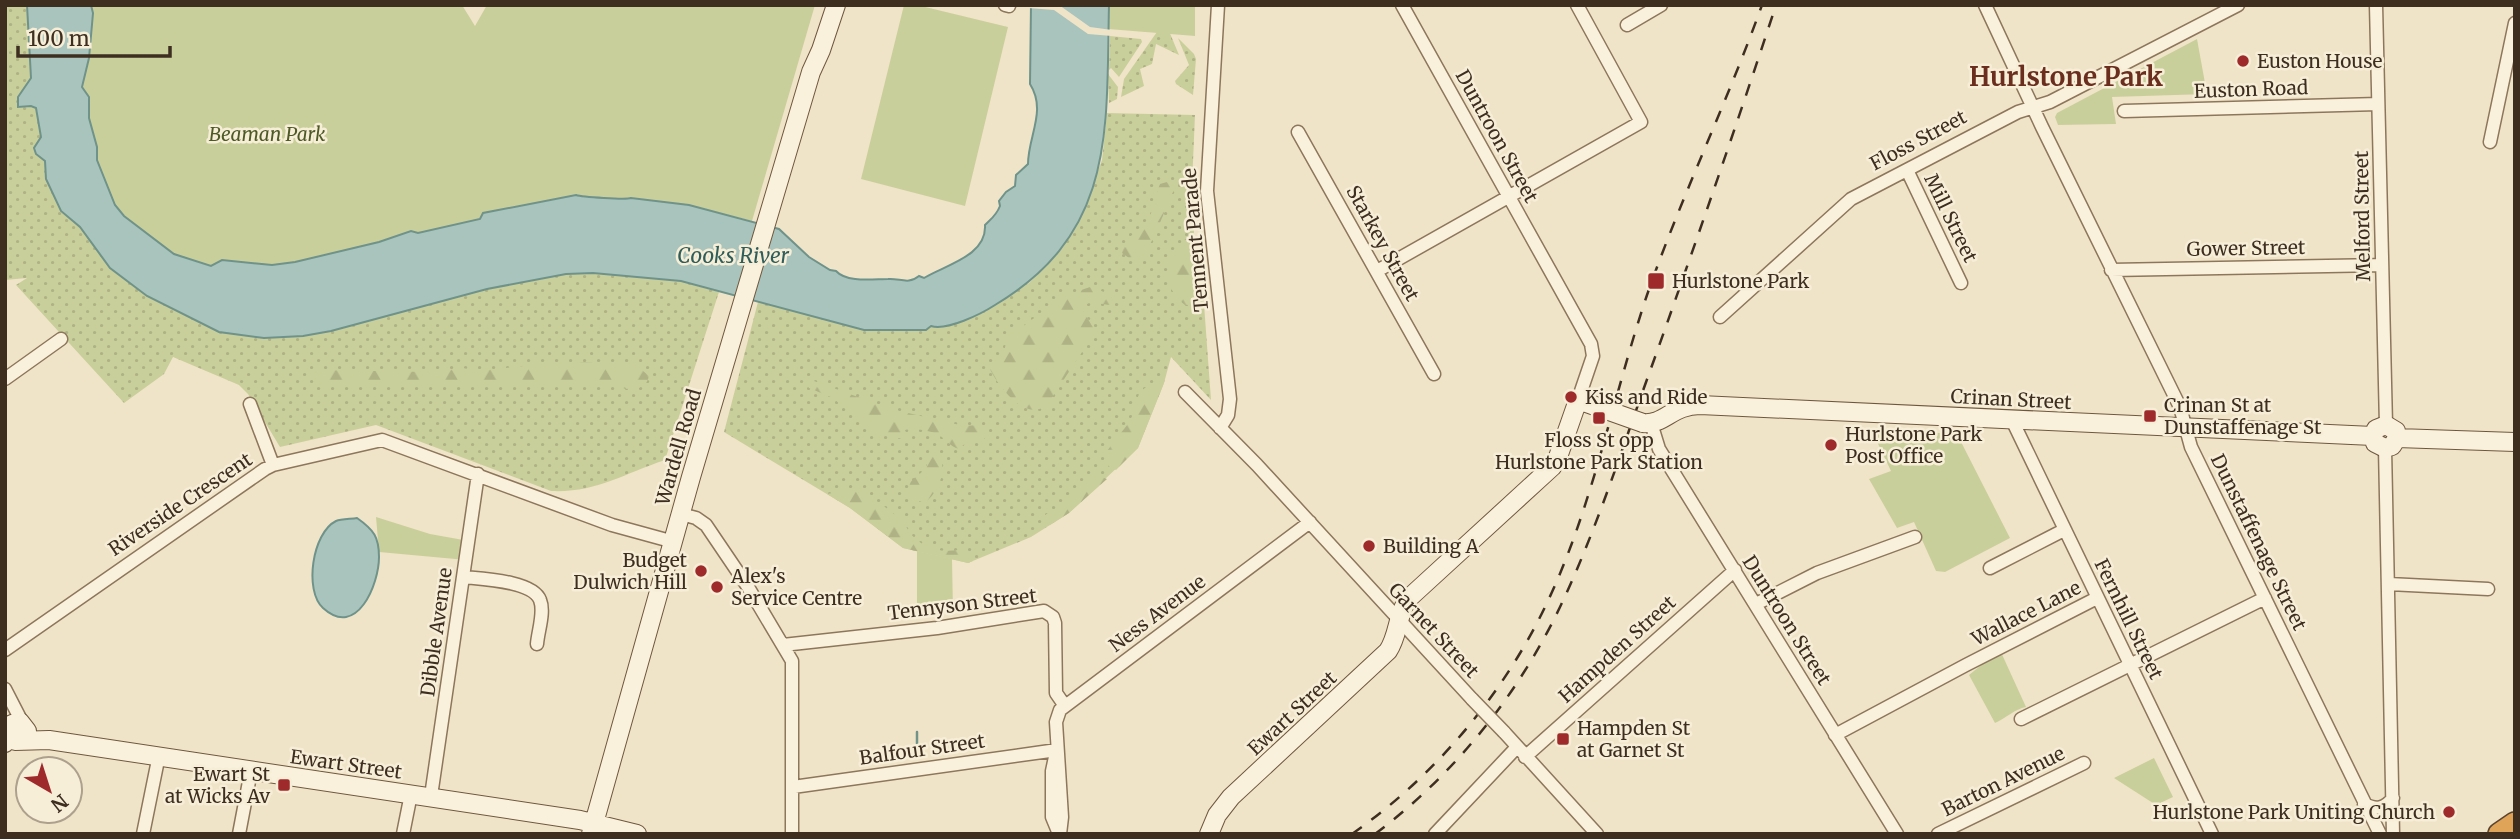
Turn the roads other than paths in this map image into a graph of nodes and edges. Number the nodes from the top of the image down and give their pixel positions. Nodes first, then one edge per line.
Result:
1 (826, 5) edge
2 (836, 5) edge
3 (1218, 5) edge
4 (1402, 5) edge
5 (1577, 5) edge
6 (1661, 5) edge
7 (1985, 5) edge
8 (2238, 5) edge
9 (2376, 5) edge
10 (2515, 23) edge
11 (1627, 25) dead end
12 (811, 72) junction
13 (2378, 104) junction
14 (2032, 106) junction
15 (2124, 111) dead end
16 (1298, 132) dead end
17 (2490, 142) dead end
18 (1907, 170) junction
19 (1509, 197) junction
20 (2382, 265) junction
21 (2111, 270) junction
22 (1377, 271) junction
23 (1961, 283) dead end
24 (1720, 317) dead end
25 (61, 339) dead end
26 (1434, 374) dead end
27 (5, 379) edge
28 (1185, 392) dead end
29 (1578, 400) junction
30 (250, 404) dead end
31 (2012, 420) junction
32 (1647, 423) junction
33 (2185, 427) junction
34 (1220, 428) junction
35 (2385, 437) junction
36 (2515, 442) edge
37 (273, 465) junction
38 (478, 474) junction
39 (681, 514) junction
40 (1310, 522) junction
41 (2064, 530) junction
42 (1915, 537) dead end
43 (674, 542) junction
44 (1990, 568) dead end
45 (1735, 570) junction
46 (464, 577) junction
47 (2389, 584) junction
48 (2488, 589) dead end
49 (2097, 598) junction
50 (2265, 598) junction
51 (1756, 604) junction
52 (1400, 621) junction
53 (537, 644) dead end
54 (783, 645) junction
55 (5, 650) edge
56 (2130, 666) junction
57 (6, 692) edge
58 (1065, 706) junction
59 (2021, 719) dead end
60 (1835, 735) junction
61 (15, 736) edge
62 (1057, 750) junction
63 (1521, 752) junction
64 (159, 755) junction
65 (2084, 763) dead end
66 (251, 771) junction
67 (793, 787) junction
68 (411, 794) junction
69 (431, 796) junction
70 (2393, 797) junction
71 (2364, 804) junction
72 (2515, 823) edge
73 (593, 828) edge
74 (2386, 832) edge
75 (635, 833) edge
76 (143, 834) edge
77 (239, 834) edge
78 (403, 834) edge
79 (629, 834) edge
80 (792, 834) edge
81 (1059, 834) edge
82 (1209, 834) edge
83 (1436, 834) edge
84 (1597, 834) edge
85 (1897, 834) edge
86 (1938, 834) edge
87 (2212, 834) edge
88 (2499, 834) edge

1 - 12 street, Wardell Road
2 - 12 street, Wardell Road
3 - 34 street, Tennent Parade
4 - 19 street, Duntroon Street
5 - 19 street
6 - 11 street
7 - 14 street, Dunstaffenage Street
8 - 14 street, Floss Street
9 - 13 street, Melford Street
10 - 17 street
12 - 39 street, Wardell Road
13 - 15 street, Euston Road
13 - 20 street, Melford Street
14 - 18 street, Floss Street
14 - 21 street, Dunstaffenage Street
16 - 22 street, Starkey Street
18 - 23 street, Mill Street
18 - 24 street, Floss Street
19 - 22 street
19 - 29 street, Duntroon Street
20 - 21 street, Gower Street
20 - 35 street, Melford Street
21 - 33 street, Dunstaffenage Street
22 - 26 street, Starkey Street
25 - 27 street
28 - 34 street, Garnet Street
29 - 32 street, bridge
29 - 52 street
30 - 37 street
31 - 32 street, Crinan Street
31 - 33 street, Crinan Street
31 - 41 street, Fernhill Street
32 - 45 street, Duntroon Street
33 - 35 street, Crinan Street
33 - 50 street, Dunstaffenage Street
34 - 40 street, Garnet Street
35 - 36 street, Crinan Street
35 - 47 street, Melford Street
37 - 38 street, Riverside Crescent
37 - 55 street, Riverside Crescent
38 - 43 street, Riverside Crescent
38 - 46 street, Dibble Avenue
39 - 43 street, Wardell Road
39 - 54 street
40 - 52 street, Garnet Street
40 - 58 street, Ness Avenue
41 - 44 street
41 - 49 street, Fernhill Street
42 - 51 street
43 - 73 street, Wardell Road
45 - 51 street, Duntroon Street
45 - 63 street, Hampden Street
46 - 53 street
46 - 69 street, Dibble Avenue
47 - 48 street
47 - 70 street, Melford Street
49 - 56 street, Fernhill Street
49 - 60 street, Wallace Lane
50 - 56 street
50 - 71 street, Dunstaffenage Street
51 - 60 street, Duntroon Street
52 - 63 street, Garnet Street, bridge
52 - 82 street, Ewart Street
54 - 58 street, Tennyson Street
54 - 67 street
56 - 59 street
56 - 87 street, Fernhill Street
57 - 61 street
58 - 62 street
60 - 85 street, Duntroon Street
61 - 64 street, Ewart Street
62 - 67 street, Balfour Street
62 - 81 street
63 - 83 street, Hampden Street
63 - 84 street, Garnet Street
64 - 66 street, Ewart Street
64 - 76 street
65 - 86 street, Barton Avenue
66 - 68 street, Ewart Street
66 - 77 street
67 - 80 street
68 - 69 street, Ewart Street
68 - 78 street
69 - 73 street, Ewart Street
70 - 71 street
70 - 74 street, Melford Street
71 - 74 street, Dunstaffenage Street
72 - 88 highway
73 - 75 street, Ewart Street
75 - 79 street

